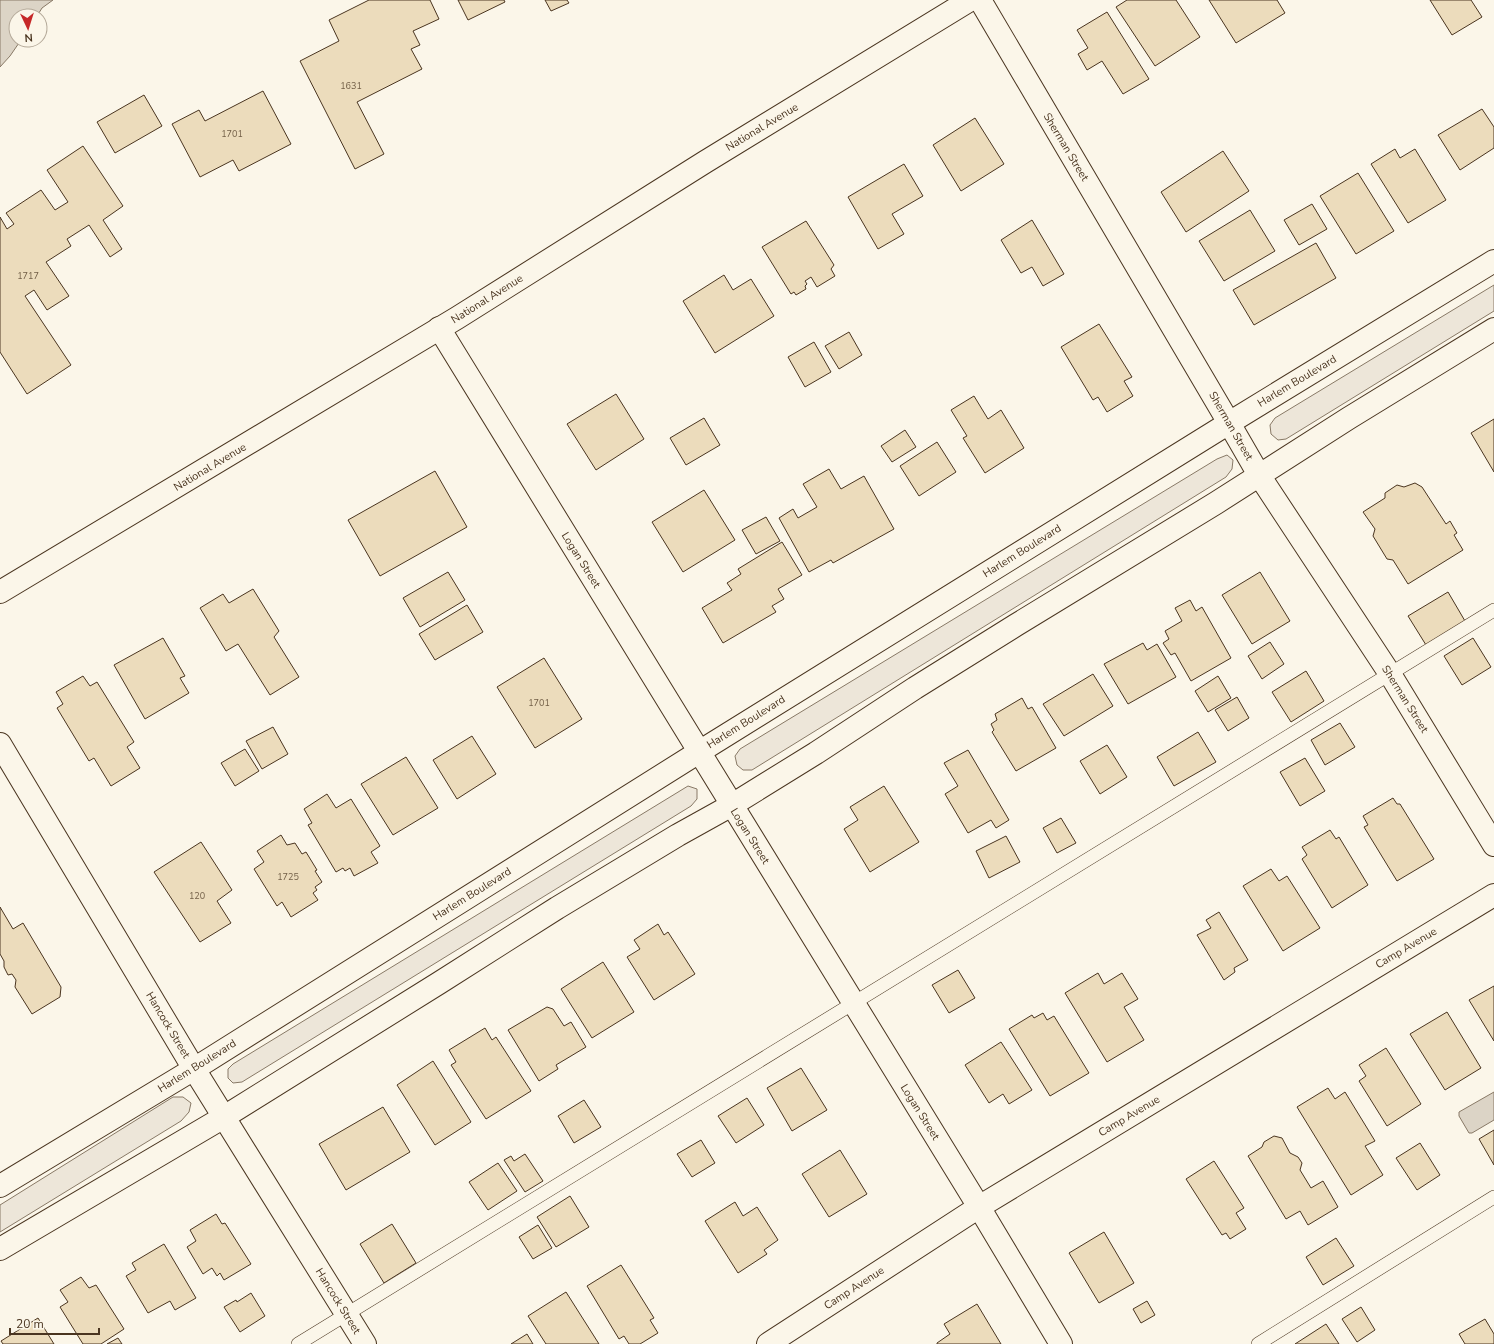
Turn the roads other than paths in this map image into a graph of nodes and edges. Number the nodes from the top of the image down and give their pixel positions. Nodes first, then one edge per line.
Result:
1 (970, 0) edge
2 (980, 0) edge
3 (1494, 260) edge
4 (439, 328) junction
5 (1494, 329) edge
6 (1230, 423) junction
7 (1259, 475) junction
8 (0, 592) edge
9 (1494, 610) edge
10 (1390, 674) junction
11 (0, 744) edge
12 (699, 752) junction
13 (732, 805) junction
14 (1494, 845) edge
15 (1494, 895) edge
16 (853, 1003) junction
17 (194, 1069) junction
18 (224, 1117) junction
19 (0, 1186) edge
20 (1494, 1197) edge
21 (979, 1207) junction
22 (0, 1249) edge
23 (347, 1314) junction
24 (298, 1344) edge
25 (365, 1344) edge
26 (768, 1344) edge
27 (1061, 1344) edge
28 (1258, 1344) edge

1 - 4 street, National Avenue
2 - 6 street, Sherman Street
3 - 6 street, Harlem Boulevard
4 - 8 street, National Avenue
4 - 12 street, Logan Street
5 - 7 street
6 - 7 street, Sherman Street
6 - 12 street, Harlem Boulevard
7 - 10 street, Sherman Street
7 - 13 street
9 - 10 lane
10 - 14 street, Sherman Street
10 - 16 lane
11 - 17 street, Hancock Street
12 - 13 street, Logan Street
12 - 17 street, Harlem Boulevard
13 - 16 street, Logan Street
13 - 18 street
15 - 21 street, Camp Avenue
16 - 21 street, Logan Street
16 - 23 lane
17 - 18 street, Hancock Street
17 - 19 street, Harlem Boulevard
18 - 22 street
18 - 23 street, Hancock Street
20 - 28 lane
21 - 26 street, Camp Avenue
21 - 27 street, Logan Street
23 - 24 lane
23 - 25 street, Hancock Street

